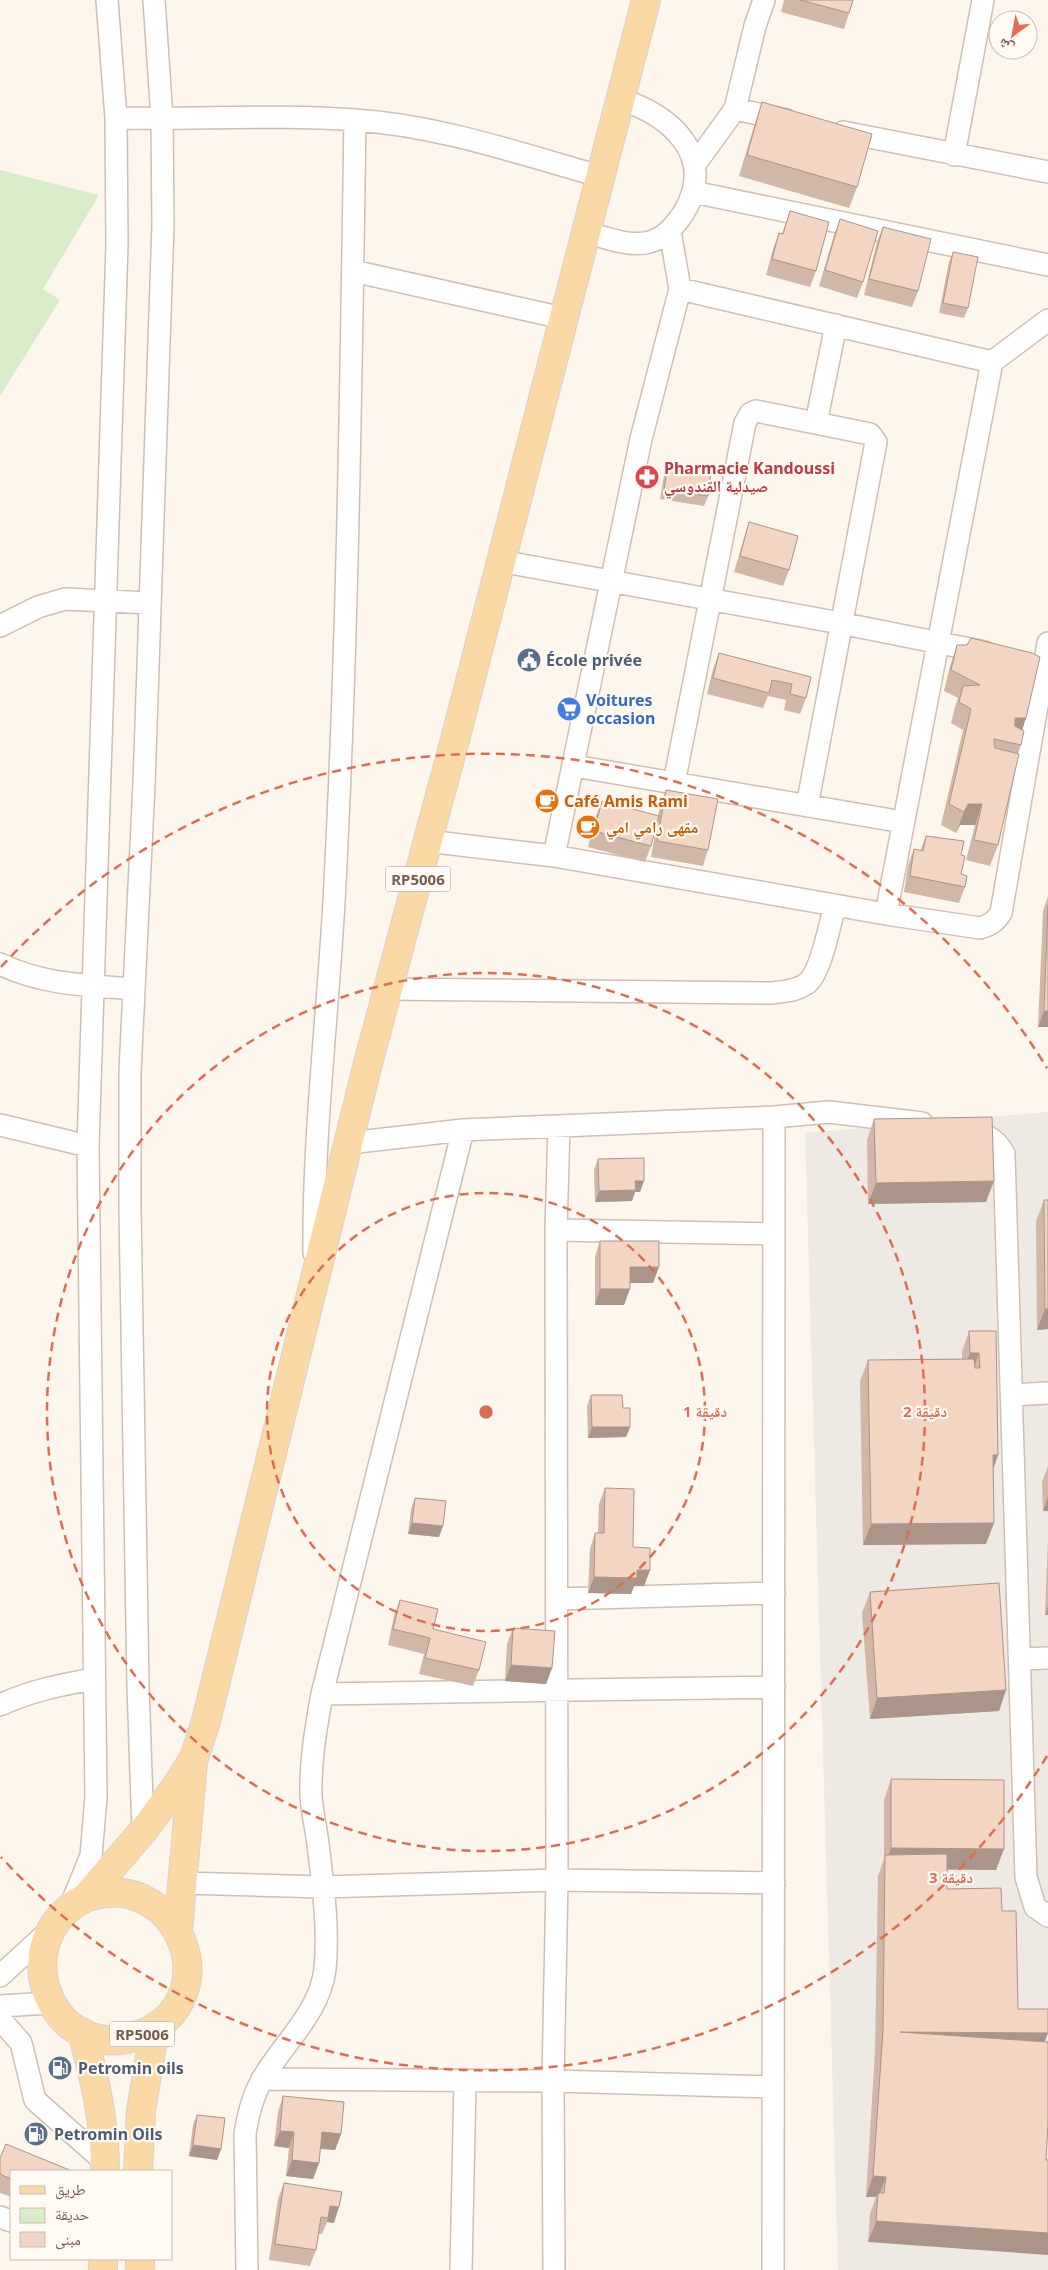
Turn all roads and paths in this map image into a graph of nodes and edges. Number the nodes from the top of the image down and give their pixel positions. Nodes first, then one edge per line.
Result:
1 (107, 0) edge
2 (154, 0) edge
3 (646, 0) edge
4 (764, 0) edge
5 (983, 0) edge
6 (620, 99) junction
7 (735, 109) junction
8 (116, 118) junction
9 (162, 119) junction
10 (355, 120) junction
11 (954, 155) junction
12 (696, 163) junction
13 (1047, 174) edge
14 (600, 176) junction
15 (693, 192) junction
16 (670, 231) junction
17 (585, 232) junction
18 (1048, 265) edge
19 (353, 271) junction
20 (680, 289) junction
21 (563, 318) junction
22 (1048, 320) edge
23 (836, 326) junction
24 (992, 362) junction
25 (816, 423) junction
26 (500, 561) junction
27 (612, 580) junction
28 (106, 600) junction
29 (711, 600) junction
30 (150, 603) junction
31 (840, 623) junction
32 (0, 626) edge
33 (938, 641) junction
34 (1048, 643) edge
35 (1025, 661) junction
36 (574, 766) junction
37 (674, 783) junction
38 (807, 806) junction
39 (903, 822) junction
40 (427, 841) junction
41 (554, 856) junction
42 (836, 905) junction
43 (886, 914) junction
44 (0, 964) edge
45 (92, 985) junction
46 (389, 988) junction
47 (134, 990) junction
48 (774, 1117) junction
49 (0, 1125) edge
50 (558, 1126) junction
51 (463, 1130) junction
52 (349, 1143) junction
53 (88, 1146) junction
54 (556, 1230) junction
55 (774, 1234) junction
56 (315, 1283) junction
57 (1048, 1393) edge
58 (1012, 1396) junction
59 (774, 1593) junction
60 (557, 1599) junction
61 (1048, 1658) edge
62 (1021, 1659) junction
63 (93, 1679) junction
64 (774, 1687) junction
65 (557, 1692) junction
66 (322, 1694) junction
67 (0, 1705) edge
68 (194, 1758) junction
69 (143, 1831) junction
70 (557, 1880) junction
71 (182, 1883) junction
72 (774, 1883) junction
73 (322, 1887) junction
74 (78, 1902) junction
75 (1048, 1916) edge
76 (178, 1930) junction
77 (48, 1932) junction
78 (0, 1976) edge
79 (50, 2003) junction
80 (0, 2006) edge
81 (0, 2018) edge
82 (155, 2027) junction
83 (82, 2032) junction
84 (262, 2079) junction
85 (553, 2081) junction
86 (465, 2082) junction
87 (772, 2087) junction
88 (105, 2167) edge
89 (138, 2170) edge
90 (247, 2270) edge
91 (461, 2270) edge
92 (554, 2270) edge
93 (773, 2270) edge

1 - 8 street
2 - 9 street
3 - 6 main road, RP5006
4 - 7 street
5 - 11 street
6 - 12 street
6 - 14 main road, RP5006
7 - 11 street
7 - 12 street
8 - 9 street
8 - 28 street
9 - 10 street
9 - 30 street
10 - 14 street
10 - 19 street
11 - 13 street
12 - 15 street
14 - 17 main road, RP5006
15 - 16 street
15 - 18 street
16 - 17 street
16 - 20 street
17 - 21 main road, RP5006
19 - 21 street
19 - 56 street
20 - 23 street
20 - 27 street
21 - 26 main road, RP5006
22 - 24 street
23 - 24 street
23 - 25 street
24 - 33 street
25 - 29 street
25 - 31 street
26 - 27 street
26 - 40 main road, RP5006
27 - 29 street
27 - 36 street
28 - 30 street
28 - 32 street
28 - 45 street
29 - 31 street
29 - 37 street
30 - 47 street
31 - 33 street
31 - 38 street
33 - 35 street
33 - 39 street
34 - 35 street
35 - 43 street
36 - 37 street
36 - 41 street
37 - 38 street
38 - 39 street
39 - 43 street
40 - 41 street
40 - 46 main road, RP5006
41 - 42 street
42 - 43 street
42 - 46 street
44 - 45 street
45 - 47 street
45 - 53 street
46 - 52 main road, RP5006
47 - 69 street
48 - 50 street
48 - 55 street
48 - 58 street
49 - 53 street
50 - 51 street
50 - 54 street
51 - 52 street
51 - 66 street
52 - 56 main road, RP5006
53 - 63 street
54 - 55 street
54 - 60 street
55 - 59 street
56 - 68 main road, RP5006
57 - 58 street
58 - 62 street
59 - 60 street
59 - 64 street
60 - 65 street
61 - 62 street
62 - 75 street
63 - 67 street
63 - 74 street
64 - 65 street
64 - 72 street
65 - 66 street
65 - 70 street
66 - 73 street
68 - 69 main road, RP5006
68 - 71 main road, RP5006
69 - 74 main road, RP5006
70 - 72 street
70 - 73 street
70 - 85 street
71 - 73 street
71 - 76 main road, RP5006
72 - 87 street
73 - 84 street
74 - 76 main road, RP5006
74 - 77 main road, RP5006
76 - 82 main road, RP5006
77 - 78 street
77 - 79 main road, RP5006
79 - 80 street
79 - 83 main road, RP5006
81 - 88 street
82 - 83 main road, RP5006
82 - 89 main road, RP5006
83 - 88 main road, RP5006
84 - 86 street
84 - 90 street
85 - 86 street
85 - 87 street
85 - 92 street
86 - 91 street
87 - 93 street

